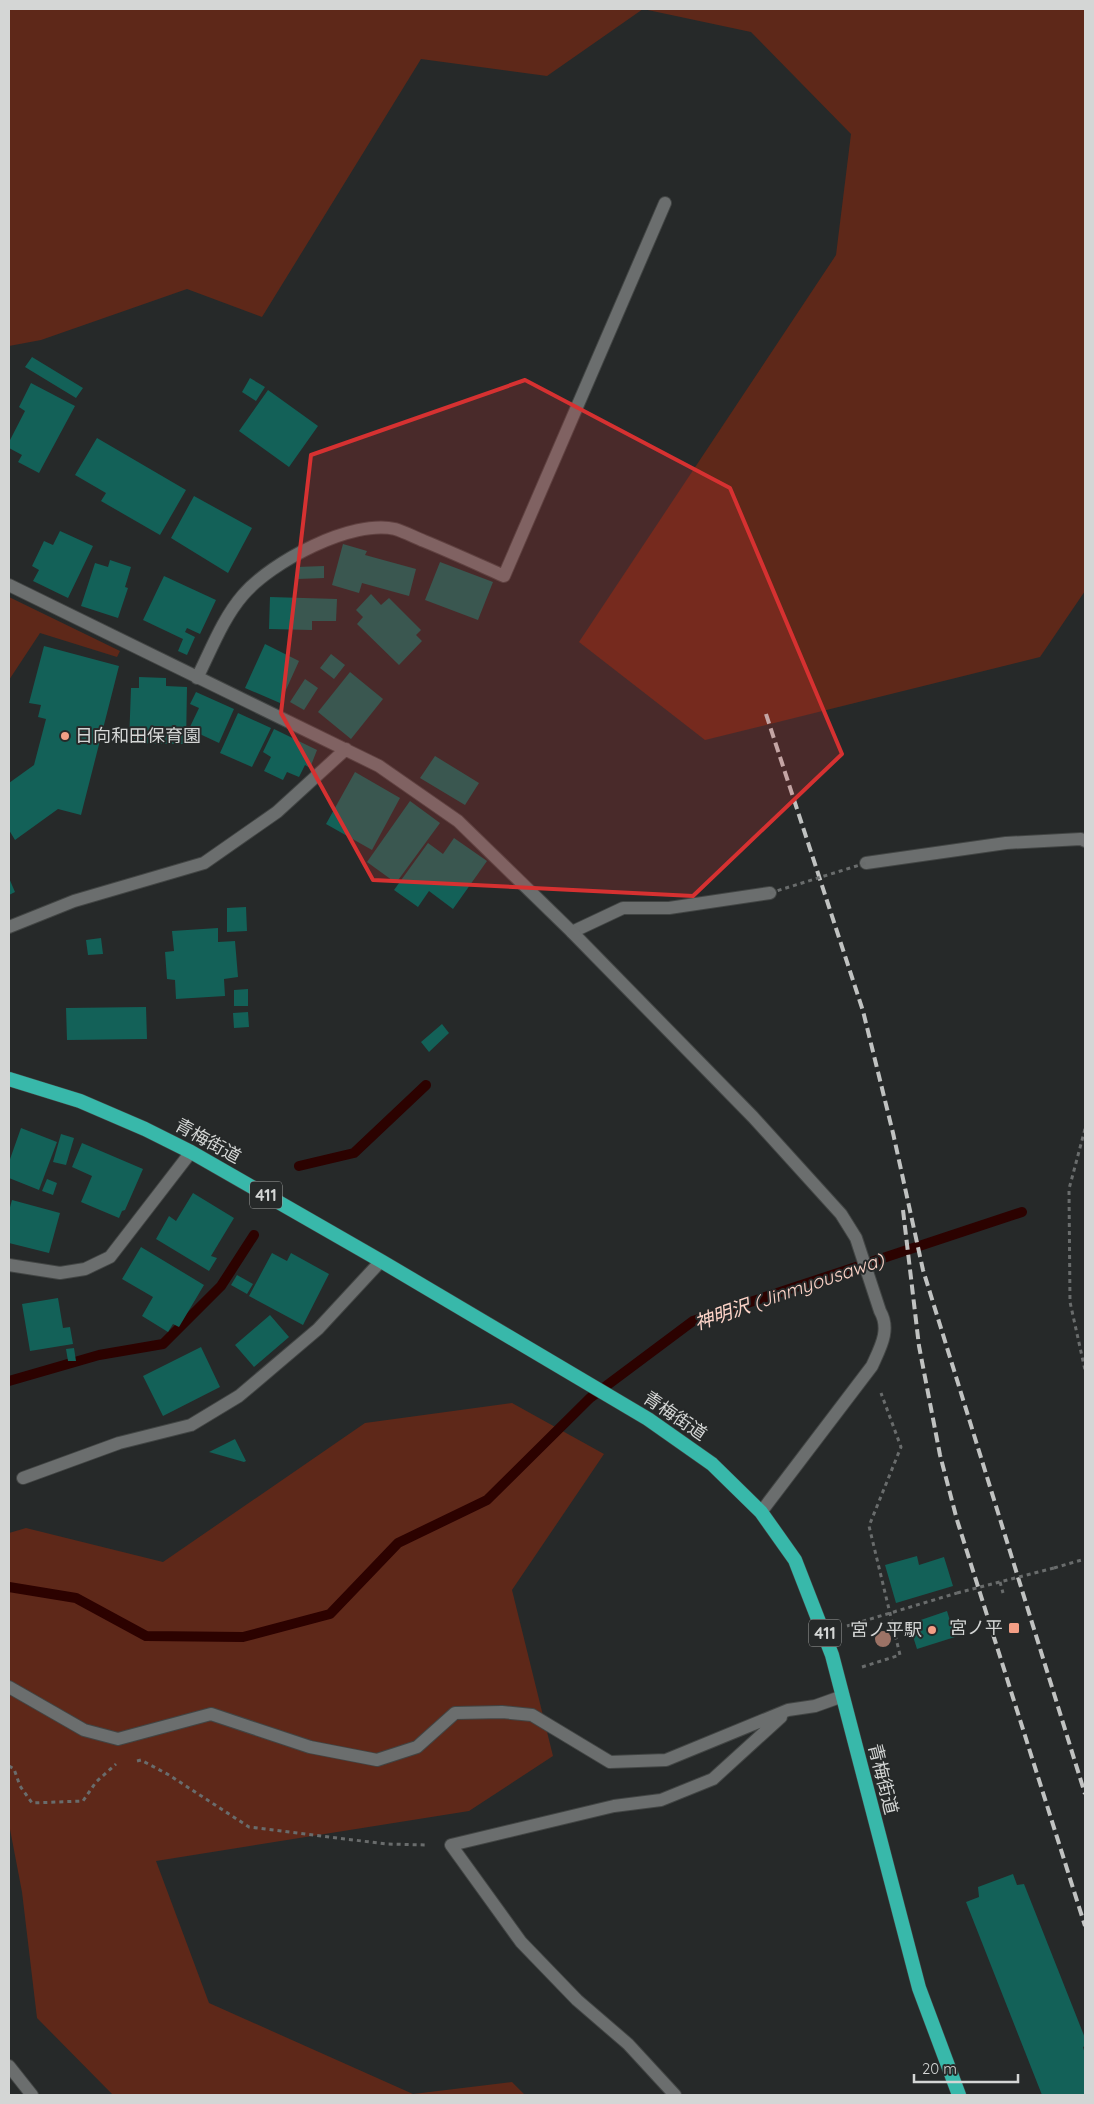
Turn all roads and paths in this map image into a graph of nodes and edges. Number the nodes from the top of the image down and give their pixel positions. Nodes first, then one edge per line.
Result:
1 (665, 203) dead end
2 (9, 585) edge
3 (198, 678) junction
4 (346, 749) junction
5 (1085, 841) edge
6 (866, 863) joint
7 (770, 893) joint
8 (9, 927) edge
9 (572, 932) junction
10 (9, 1079) edge
11 (1085, 1129) edge
12 (191, 1152) junction
13 (381, 1261) junction
14 (9, 1265) edge
15 (872, 1366) junction
16 (1085, 1370) edge
17 (23, 1478) dead end
18 (761, 1512) junction
19 (1085, 1559) edge
20 (1000, 1582) junction
21 (1003, 1593) dead end
22 (890, 1612) junction
23 (846, 1626) dead end
24 (857, 1668) dead end
25 (9, 1687) edge
26 (843, 1696) junction
27 (788, 1710) junction
28 (132, 1762) dead end
29 (124, 1763) dead end
30 (9, 1766) edge
31 (452, 1845) junction
32 (9, 2066) edge
33 (32, 2095) edge
34 (675, 2095) edge
35 (959, 2095) edge

1 - 3 street
2 - 3 street
3 - 4 street
4 - 8 street
4 - 9 street
5 - 6 street
6 - 7 path, bridge
7 - 9 street
9 - 15 street
10 - 12 highway, 青梅街道 / 411
11 - 16 path
12 - 13 highway, 青梅街道 / 411
12 - 14 street
13 - 17 street
13 - 18 highway, 青梅街道 / 411
15 - 18 street
15 - 22 path
18 - 26 highway, 青梅街道 / 411
19 - 20 path, bridge
20 - 21 path
20 - 22 path, bridge
22 - 23 path
22 - 24 path
25 - 27 street
26 - 27 street
26 - 35 highway, 青梅街道 / 411
27 - 31 street
28 - 31 path
29 - 30 path
31 - 34 street
32 - 33 street

